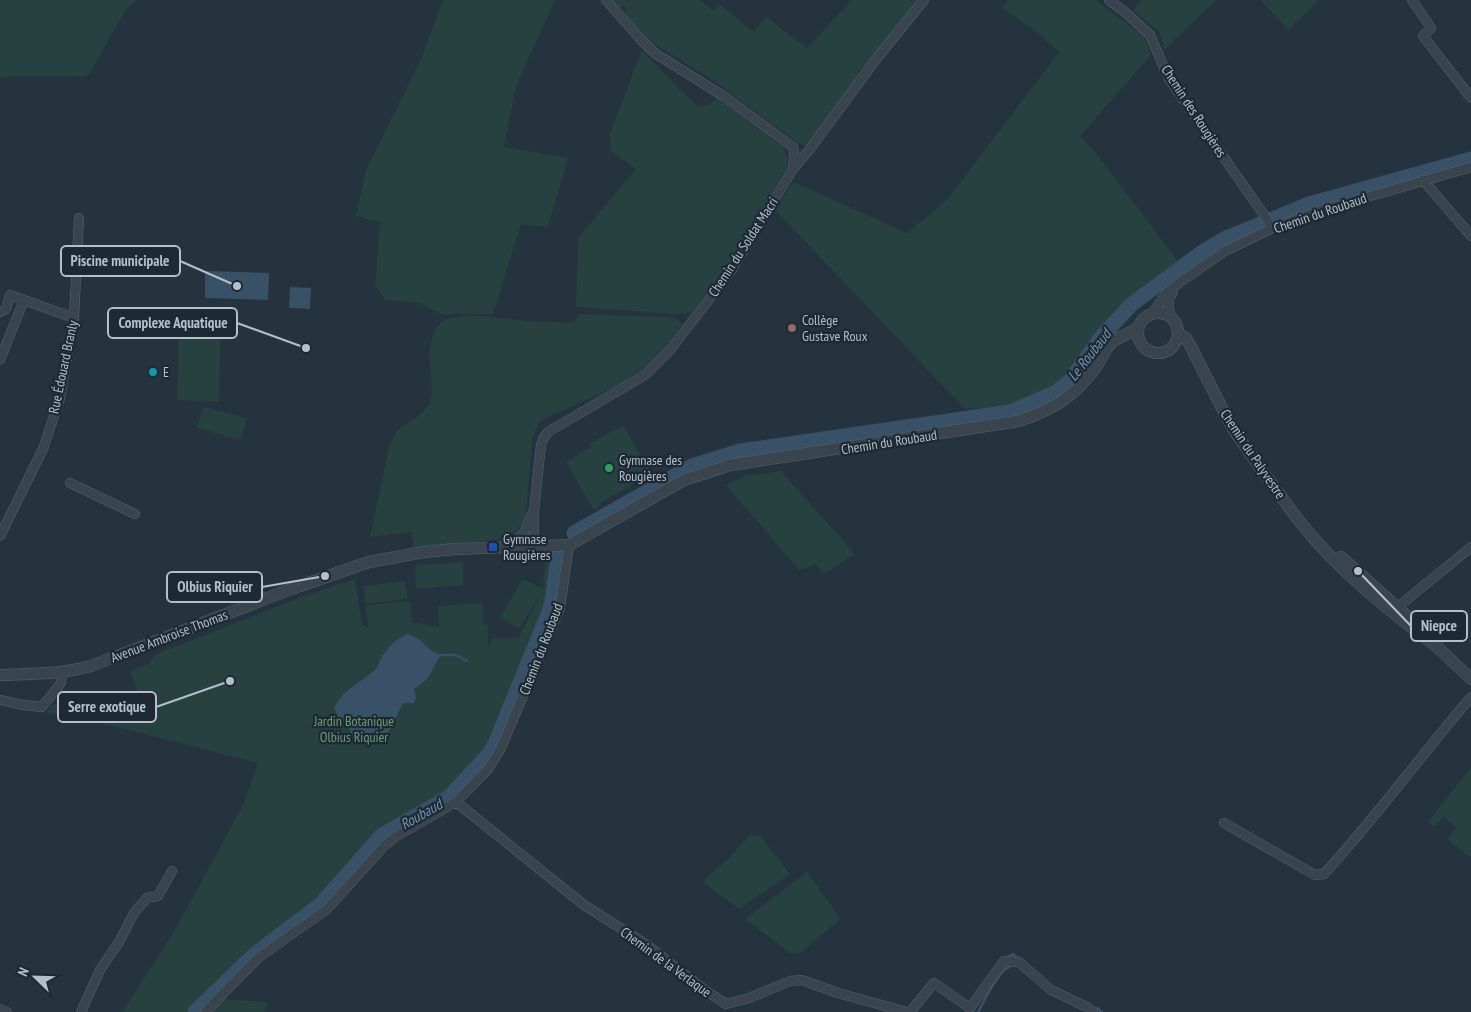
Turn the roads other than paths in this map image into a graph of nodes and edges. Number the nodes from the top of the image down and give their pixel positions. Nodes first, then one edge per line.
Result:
1 (606, 0) edge
2 (924, 0) edge
3 (1109, 0) edge
4 (1412, 0) edge
5 (1471, 98) edge
6 (1471, 167) edge
7 (793, 169) junction
8 (1423, 180) junction
9 (79, 218) dead end
10 (1272, 227) junction
11 (1471, 236) edge
12 (1179, 283) junction
13 (24, 300) junction
14 (0, 312) edge
15 (1152, 314) junction
16 (74, 318) junction
17 (1172, 319) junction
18 (1139, 326) junction
19 (1178, 333) junction
20 (1144, 348) junction
21 (1170, 349) junction
22 (1101, 359) junction
23 (0, 360) edge
24 (1200, 366) junction
25 (70, 483) dead end
26 (534, 510) junction
27 (0, 514) edge
28 (135, 514) dead end
29 (8, 519) junction
30 (524, 532) junction
31 (0, 536) edge
32 (569, 545) junction
33 (509, 546) junction
34 (530, 546) junction
35 (1471, 547) edge
36 (1395, 609) junction
37 (62, 672) junction
38 (0, 675) edge
39 (1471, 679) edge
40 (1471, 697) edge
41 (0, 700) edge
42 (456, 802) junction
43 (1224, 823) dead end
44 (172, 871) dead end
45 (0, 1009) edge
46 (7, 1012) edge
47 (81, 1012) edge
48 (205, 1012) edge
49 (909, 1012) edge
50 (1094, 1012) edge

1 - 7 street
2 - 7 street
3 - 10 street, Chemin des Rougières
4 - 5 street
6 - 8 street, Chemin du Roubaud
7 - 26 street, Chemin du Soldat Macri
8 - 10 street, Chemin du Roubaud
8 - 11 street
9 - 16 street, Rue Édouard Branly
10 - 12 street, Chemin du Roubaud
12 - 15 street, Chemin du Roubaud
12 - 17 street, Chemin du Roubaud
13 - 14 street
13 - 16 street
13 - 23 street
15 - 17 street
15 - 18 street
16 - 29 street, Rue Édouard Branly
17 - 19 street
18 - 20 street
18 - 22 street, Chemin du Roubaud
19 - 21 street
19 - 24 street, Chemin du Palyvestre
20 - 21 street
20 - 22 street, Chemin du Roubaud
21 - 24 street, Chemin du Palyvestre
22 - 32 street, Chemin du Roubaud
24 - 36 street, Chemin du Palyvestre
25 - 28 street
26 - 30 street, Chemin du Soldat Macri
26 - 34 street, Chemin du Soldat Macri
27 - 29 street
29 - 31 street, Rue Édouard Branly
30 - 33 street, Chemin du Soldat Macri
30 - 34 street
32 - 34 street, Avenue Ambroise Thomas
32 - 42 street, Chemin du Roubaud
33 - 34 street, Avenue Ambroise Thomas
33 - 37 street, Avenue Ambroise Thomas
35 - 36 street
36 - 39 street, Chemin du Palyvestre
37 - 38 street, Avenue Ambroise Thomas
37 - 41 street
40 - 43 street
42 - 48 street, Chemin du Roubaud
42 - 49 street, Chemin de la Verlaque
44 - 47 street
45 - 46 street
49 - 50 street, Chemin de la Verlaque

